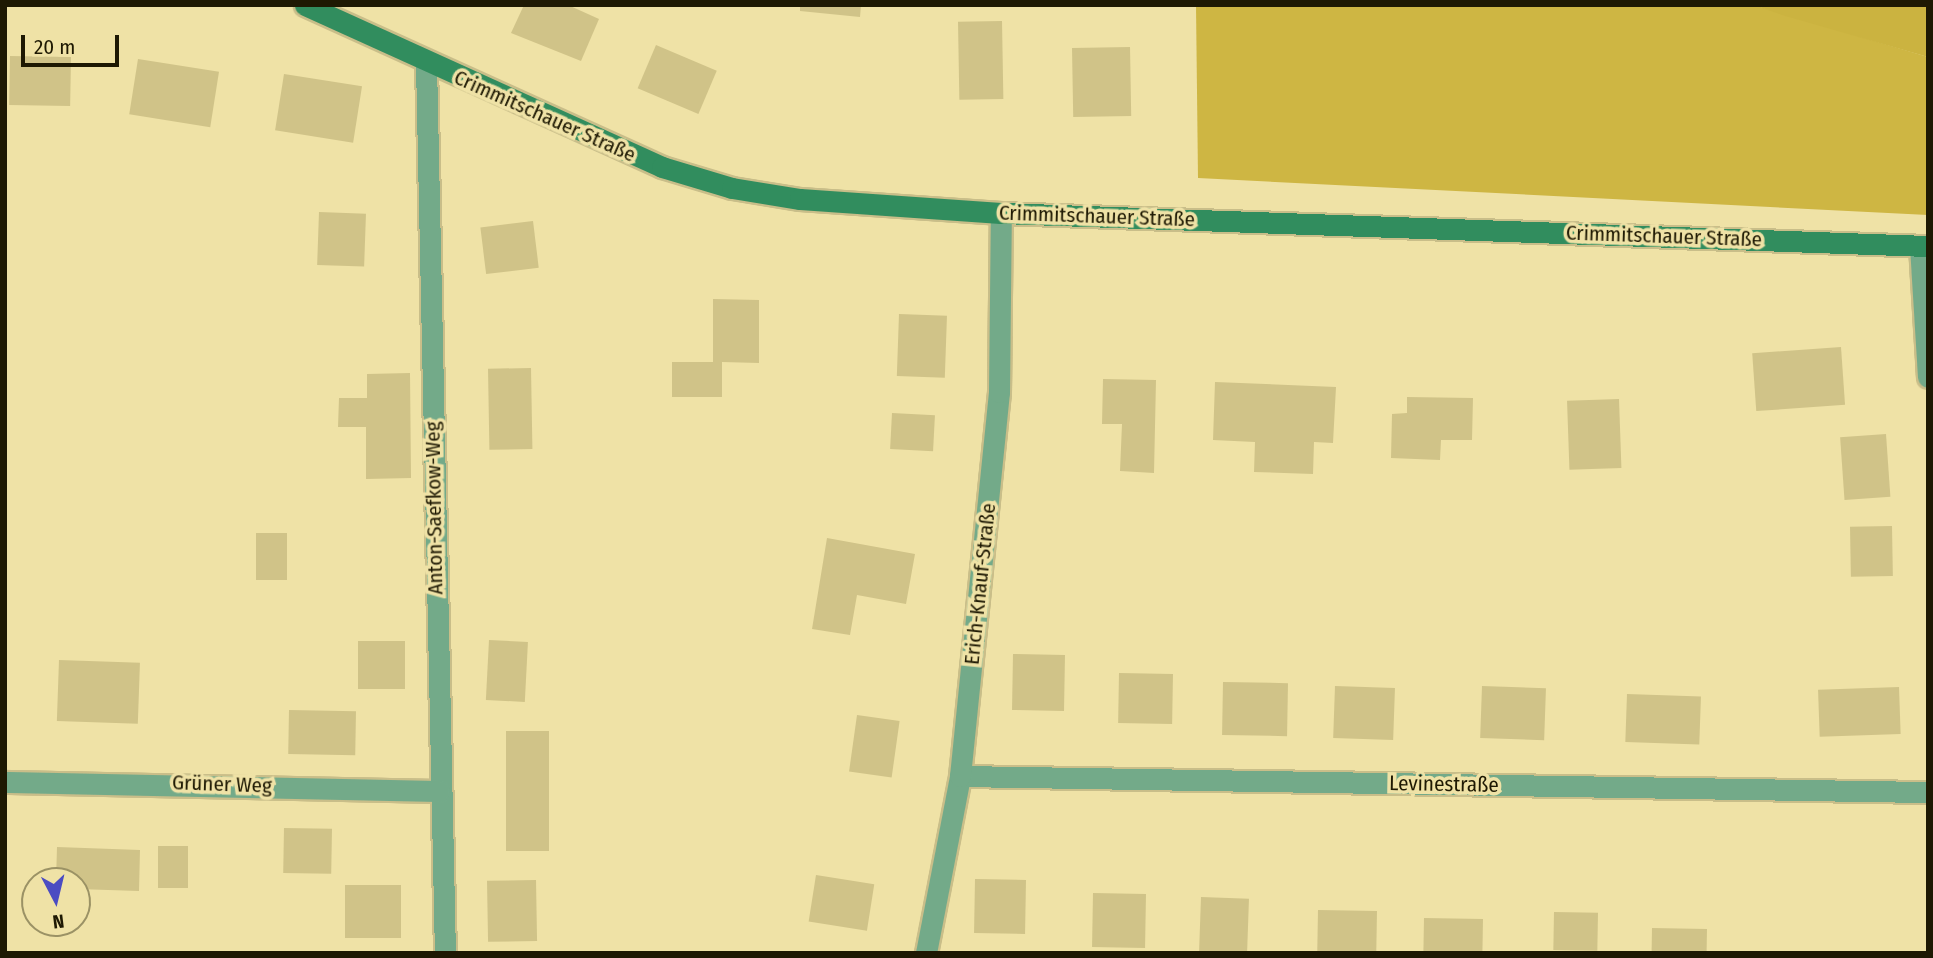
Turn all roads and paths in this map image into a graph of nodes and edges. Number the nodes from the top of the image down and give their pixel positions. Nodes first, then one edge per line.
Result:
1 (305, 5) edge
2 (426, 63) junction
3 (1001, 213) junction
4 (1924, 246) edge
5 (1928, 377) edge
6 (960, 776) junction
7 (5, 782) edge
8 (439, 791) junction
9 (1928, 792) edge
10 (445, 953) edge
11 (926, 953) edge

1 - 2 main road, Crimmitschauer Straße
2 - 3 main road, Crimmitschauer Straße
2 - 8 street, Anton-Saefkow-Weg
3 - 4 main road, Crimmitschauer Straße
3 - 6 street, Erich-Knauf-Straße
4 - 5 street
6 - 9 street, Levinestraße
6 - 11 street, Erich-Knauf-Straße
7 - 8 street, Grüner Weg
8 - 10 street, Anton-Saefkow-Weg

